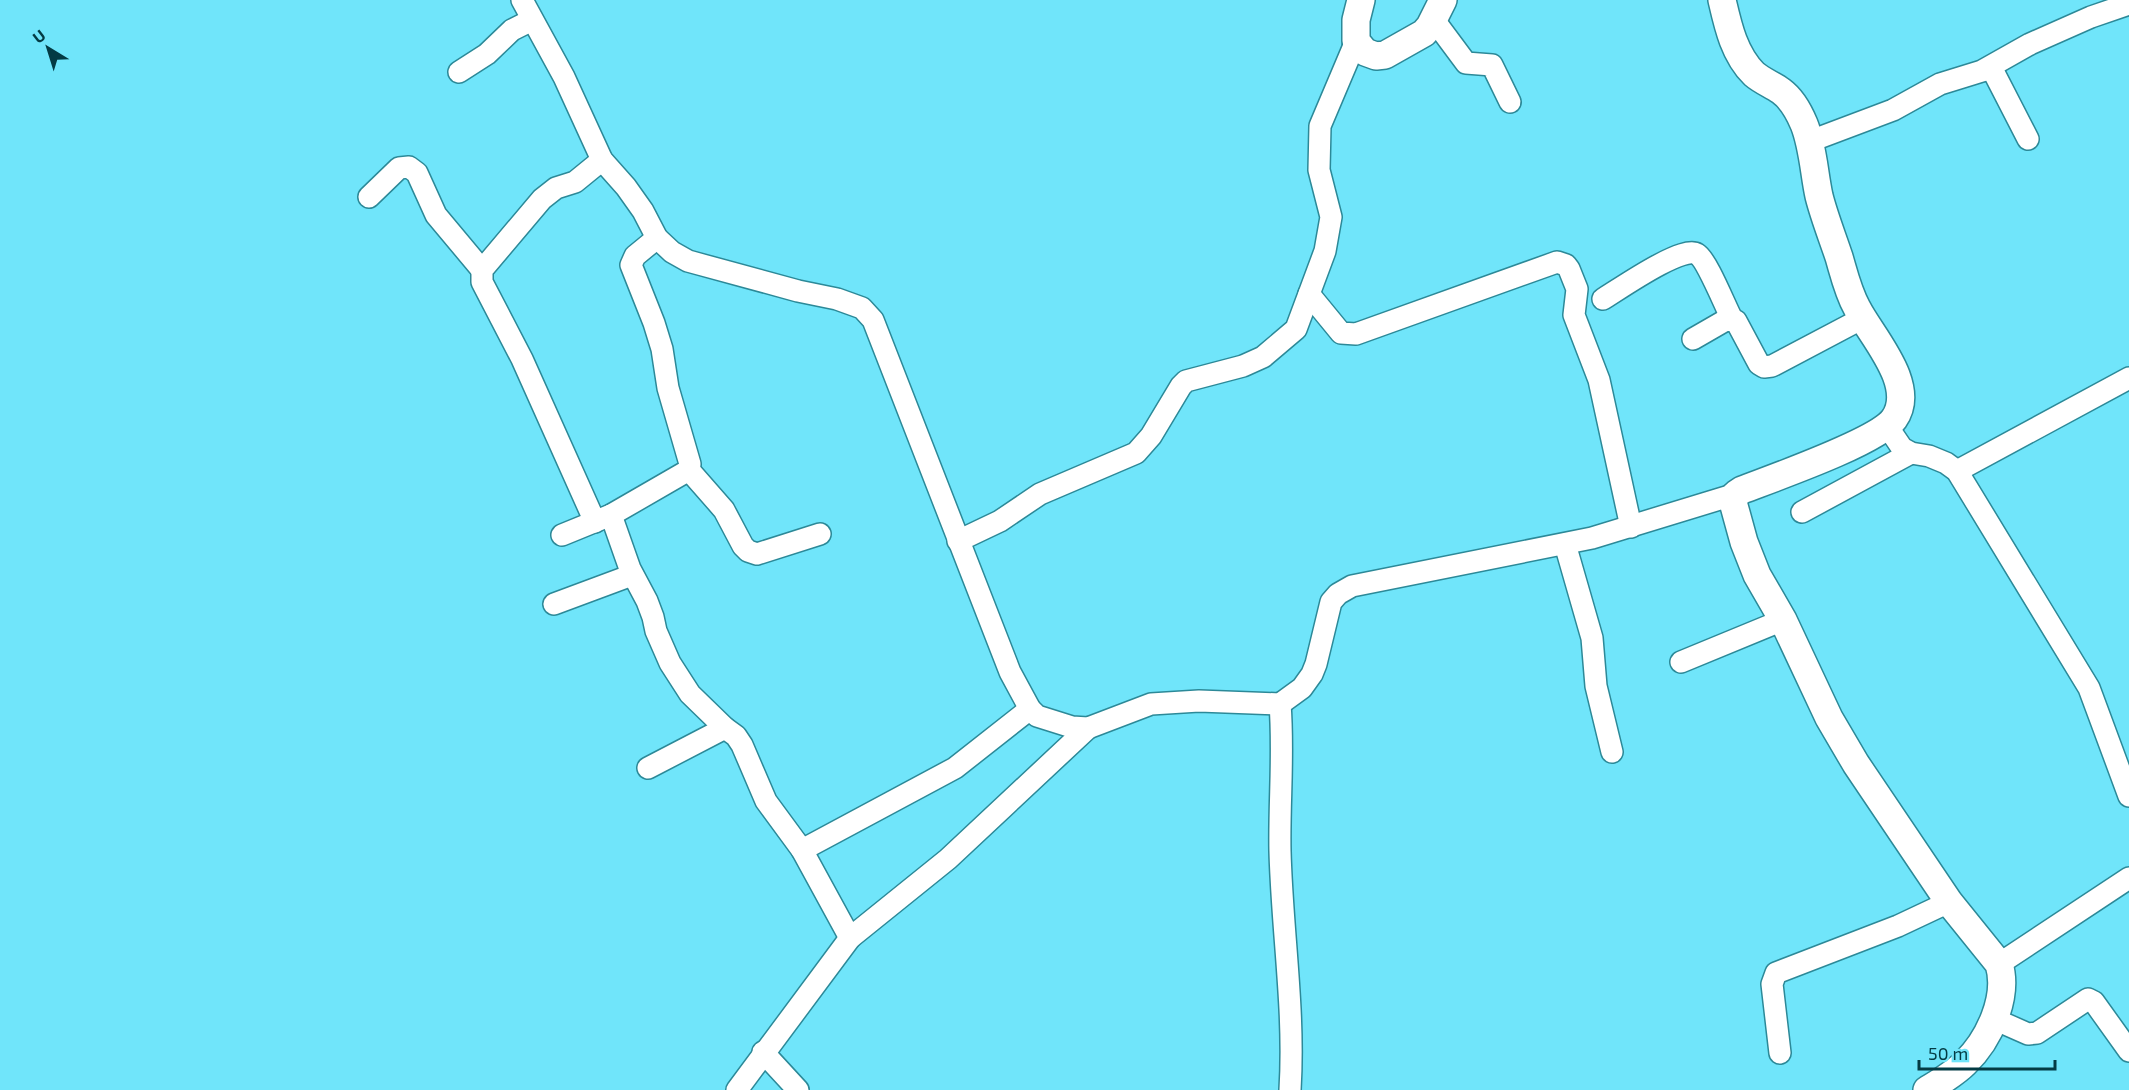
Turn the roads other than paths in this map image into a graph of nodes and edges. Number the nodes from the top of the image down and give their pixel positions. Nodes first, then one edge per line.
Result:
1 (522, 0) edge
2 (1361, 0) edge
3 (1722, 0) edge
4 (2129, 4) edge
5 (1438, 10) edge
6 (532, 20) junction
7 (1356, 41) junction
8 (1991, 67) junction
9 (459, 72) dead end
10 (1510, 102) dead end
11 (2028, 139) dead end
12 (1808, 142) junction
13 (602, 160) junction
14 (369, 197) dead end
15 (657, 238) junction
16 (482, 270) junction
17 (1309, 294) junction
18 (1603, 300) dead end
19 (1863, 318) junction
20 (1731, 319) junction
21 (1694, 339) dead end
22 (2129, 378) edge
23 (1887, 426) junction
24 (1911, 453) junction
25 (689, 470) junction
26 (1957, 471) junction
27 (1736, 494) junction
28 (1802, 512) dead end
29 (603, 519) junction
30 (1631, 527) junction
31 (820, 534) dead end
32 (562, 535) dead end
33 (958, 541) junction
34 (1565, 544) junction
35 (632, 575) junction
36 (554, 604) dead end
37 (1783, 620) junction
38 (1681, 662) dead end
39 (1280, 704) junction
40 (1030, 709) junction
41 (725, 728) junction
42 (1088, 728) junction
43 (1612, 752) dead end
44 (648, 768) dead end
45 (2129, 796) edge
46 (802, 850) junction
47 (2129, 878) edge
48 (1949, 902) junction
49 (850, 938) junction
50 (1999, 964) junction
51 (1994, 1019) junction
52 (2129, 1051) edge
53 (763, 1052) junction
54 (1780, 1053) dead end
55 (737, 1090) edge
56 (798, 1090) edge
57 (1290, 1090) edge
58 (1927, 1090) edge

1 - 6 street
2 - 7 street
3 - 12 street
4 - 8 street
5 - 7 street
5 - 10 street
6 - 9 street
6 - 13 street
7 - 17 street
8 - 11 street
8 - 12 street
12 - 19 street
13 - 15 street
13 - 16 street
14 - 16 street
15 - 25 street
15 - 33 street
16 - 29 street
17 - 30 street
17 - 33 street
18 - 20 street
19 - 20 street
19 - 23 street
20 - 21 street
22 - 26 street
23 - 24 street
23 - 27 street
24 - 26 street
24 - 28 street
25 - 29 street
25 - 31 street
26 - 45 street
27 - 30 street
27 - 37 street
29 - 32 street
29 - 35 street
30 - 34 street
33 - 40 street
34 - 39 street
34 - 43 street
35 - 36 street
35 - 41 street
37 - 38 street
37 - 48 street
39 - 42 street
39 - 57 street
40 - 42 street
40 - 46 street
41 - 44 street
41 - 46 street
42 - 49 street
46 - 49 street
47 - 50 street
48 - 50 street
48 - 54 street
49 - 53 street
50 - 51 street
51 - 52 street
51 - 58 street
53 - 55 street
53 - 56 street

